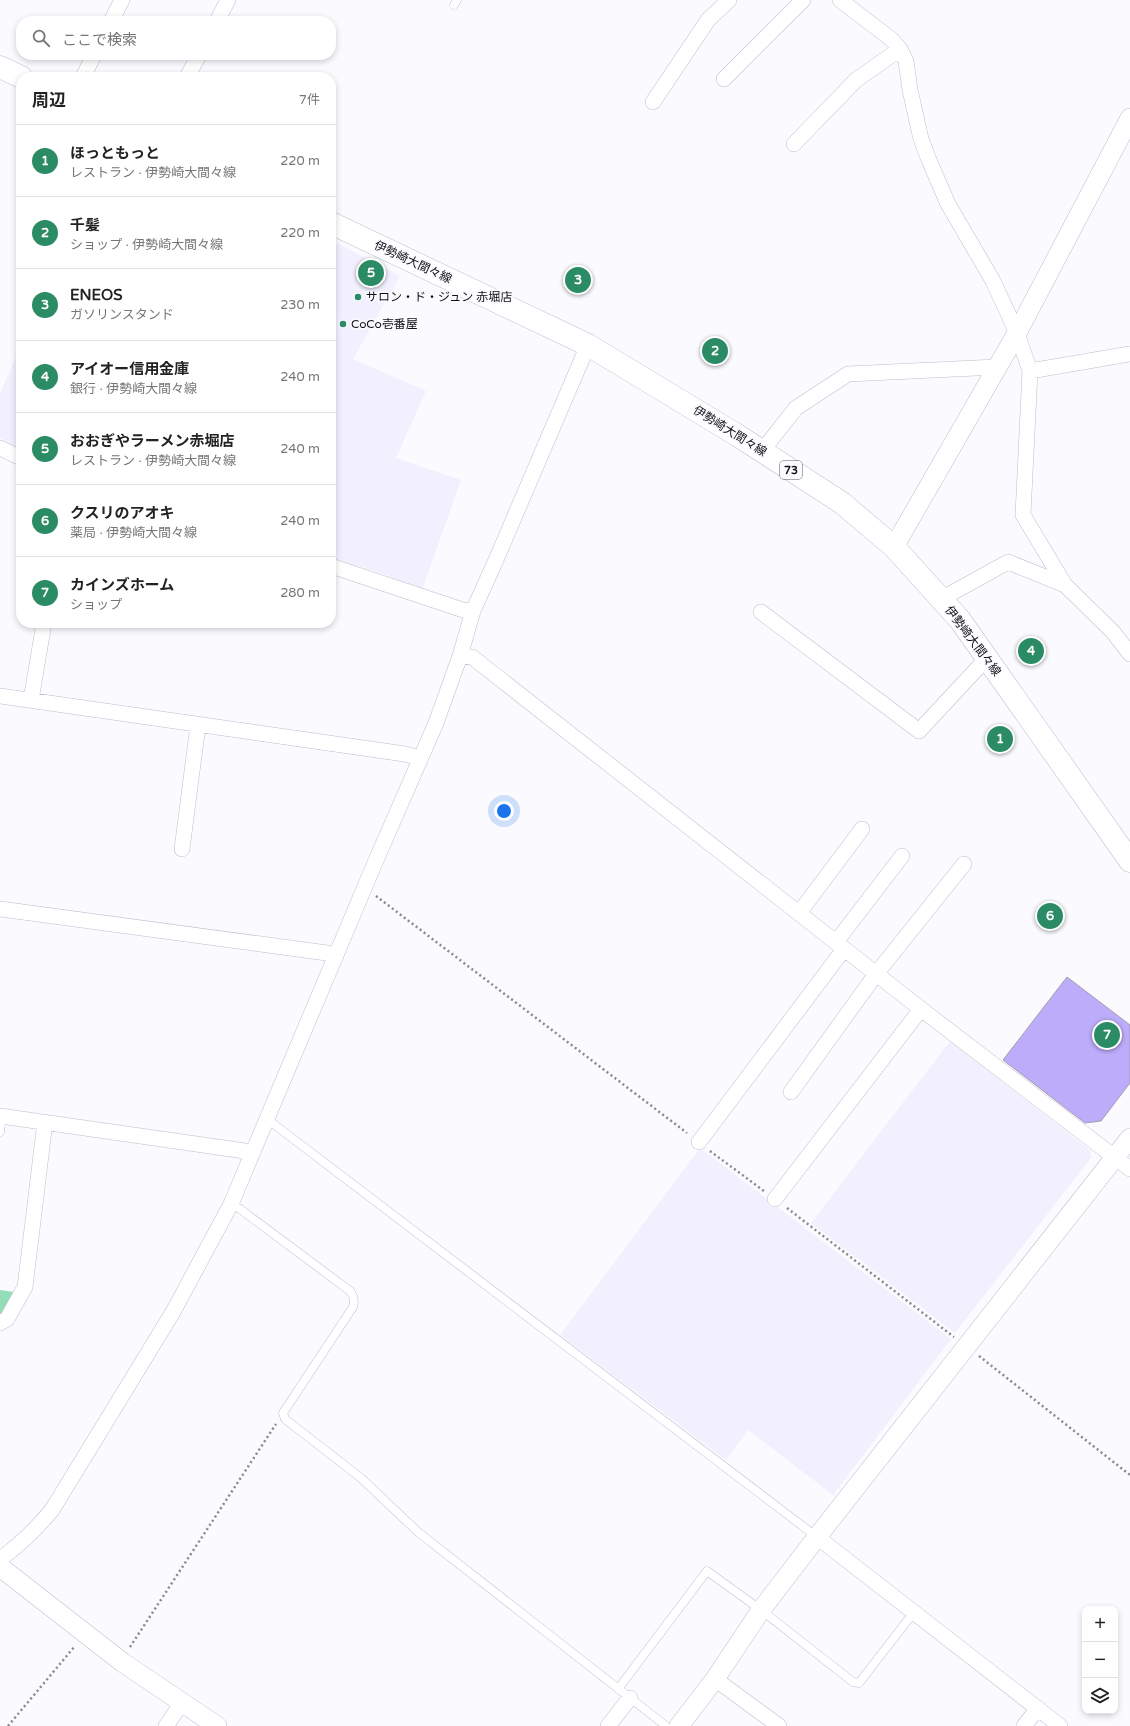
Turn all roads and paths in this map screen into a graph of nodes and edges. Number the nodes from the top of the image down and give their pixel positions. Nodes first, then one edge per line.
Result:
1 (122, 0) edge
2 (228, 0) edge
3 (729, 0) edge
4 (803, 0) edge
5 (840, 0) edge
6 (114, 16) edge
7 (220, 16) edge
8 (900, 49) junction
9 (92, 60) edge
10 (196, 60) edge
11 (0, 67) edge
12 (86, 72) edge
13 (190, 72) edge
14 (16, 75) edge
15 (724, 79) dead end
16 (653, 102) dead end
17 (1130, 118) edge
18 (794, 144) dead end
19 (336, 225) edge
20 (1017, 333) junction
21 (588, 345) junction
22 (1130, 354) edge
23 (998, 367) junction
24 (1030, 371) junction
25 (0, 448) edge
26 (762, 451) junction
27 (16, 456) edge
28 (894, 547) junction
29 (336, 568) edge
30 (1065, 585) junction
31 (941, 599) junction
32 (473, 611) junction
33 (761, 612) dead end
34 (43, 628) edge
35 (1130, 654) edge
36 (460, 656) junction
37 (987, 658) junction
38 (0, 696) edge
39 (31, 700) junction
40 (198, 725) junction
41 (420, 758) junction
42 (862, 829) dead end
43 (182, 849) dead end
44 (902, 856) dead end
45 (1130, 861) edge
46 (964, 864) dead end
47 (365, 887) junction
48 (0, 909) edge
49 (799, 913) junction
50 (840, 945) junction
51 (336, 956) junction
52 (876, 974) junction
53 (921, 1009) junction
54 (791, 1092) dead end
55 (1, 1117) edge
56 (267, 1119) junction
57 (45, 1122) junction
58 (0, 1132) edge
59 (1130, 1138) edge
60 (699, 1142) junction
61 (250, 1157) junction
62 (1113, 1157) junction
63 (1130, 1169) edge
64 (775, 1199) junction
65 (231, 1204) junction
66 (0, 1323) edge
67 (966, 1346) junction
68 (283, 1413) junction
69 (1130, 1475) edge
70 (817, 1537) junction
71 (0, 1559) edge
72 (0, 1567) edge
73 (761, 1610) junction
74 (914, 1612) junction
75 (86, 1633) junction
76 (122, 1662) junction
77 (715, 1679) junction
78 (618, 1689) junction
79 (630, 1698) junction
80 (182, 1702) junction
81 (1038, 1708) junction
82 (8, 1726) edge
83 (166, 1726) edge
84 (217, 1726) edge
85 (608, 1726) edge
86 (666, 1726) edge
87 (679, 1726) edge
88 (779, 1726) edge
89 (1024, 1726) edge
90 (1060, 1726) edge

1 - 6 street
2 - 7 street
3 - 16 street
4 - 15 street
5 - 8 street
8 - 18 street
8 - 20 street
9 - 12 street
10 - 13 street
11 - 14 main road
17 - 20 street
19 - 21 main road, 伊勢崎大間々線 / 73
20 - 23 street
20 - 24 street
21 - 26 main road, 伊勢崎大間々線 / 73
21 - 32 street
22 - 24 street
23 - 26 street
23 - 28 street
24 - 30 street
25 - 27 street
26 - 28 main road, 伊勢崎大間々線 / 73
28 - 31 main road, 伊勢崎大間々線 / 73
29 - 32 street
30 - 31 street
30 - 35 street
31 - 37 main road, 伊勢崎大間々線 / 73
32 - 36 street
33 - 37 street
34 - 39 street
36 - 41 street
36 - 49 street
37 - 45 main road, 伊勢崎大間々線 / 73
38 - 39 street
39 - 40 street
40 - 41 street
40 - 43 street
41 - 47 street
42 - 49 street
44 - 50 street
46 - 52 street
47 - 51 street
47 - 60 path
48 - 51 street
49 - 50 street
50 - 52 street
50 - 60 street
51 - 56 street
52 - 53 street
52 - 54 street
53 - 62 street
53 - 64 street
55 - 57 street
55 - 58 lane
56 - 61 street
56 - 70 lane
57 - 61 street
57 - 66 street
59 - 62 street
60 - 64 path
61 - 65 street
62 - 63 street
62 - 67 street
64 - 67 path
65 - 68 lane
65 - 71 street
67 - 69 path
67 - 70 street
68 - 76 path
68 - 78 lane
70 - 73 street
70 - 74 street
72 - 75 street
73 - 74 lane
73 - 77 street
73 - 78 lane
74 - 81 street
75 - 76 street
75 - 82 path
76 - 80 street
77 - 87 street
77 - 88 street
78 - 79 lane
79 - 85 street
79 - 86 lane
80 - 83 street
80 - 84 street
81 - 89 street
81 - 90 street

